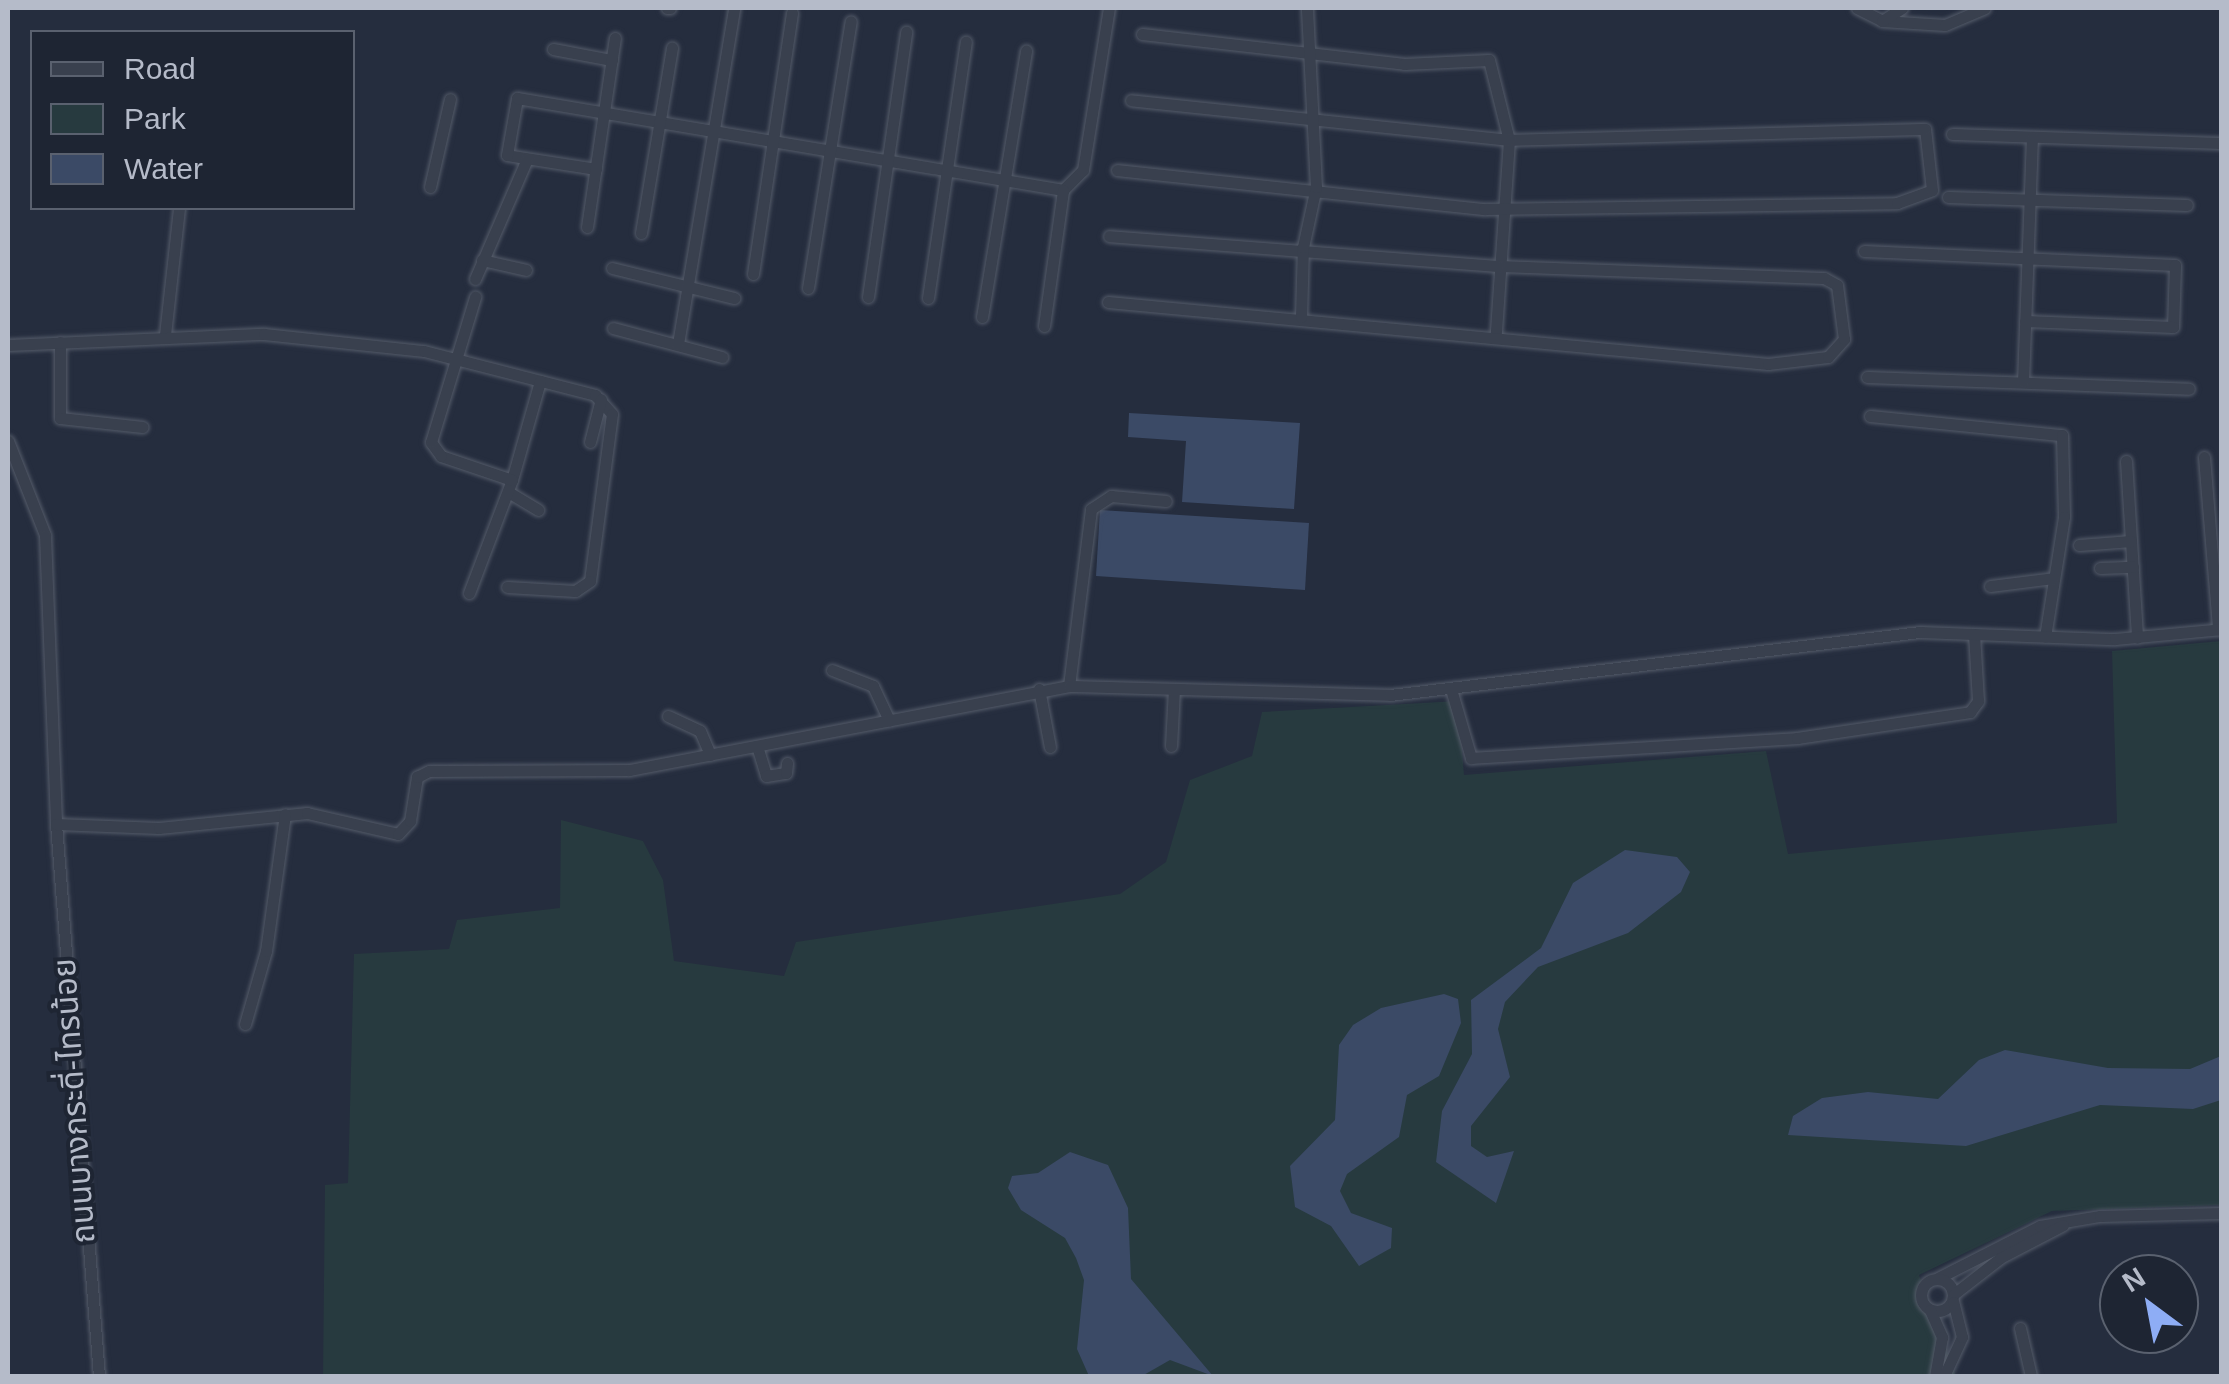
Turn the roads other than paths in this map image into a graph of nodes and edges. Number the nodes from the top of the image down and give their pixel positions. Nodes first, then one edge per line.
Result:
1 (734, 8) edge
2 (1109, 8) edge
3 (1307, 8) edge
4 (1858, 8) edge
5 (1902, 8) edge
6 (1980, 9) edge
7 (792, 13) dead end
8 (1882, 20) junction
9 (850, 22) dead end
10 (906, 32) dead end
11 (1142, 34) dead end
12 (616, 38) dead end
13 (966, 42) dead end
14 (672, 48) dead end
15 (553, 49) dead end
16 (1026, 51) dead end
17 (1312, 51) junction
18 (612, 60) junction
19 (450, 99) dead end
20 (1131, 100) dead end
21 (604, 114) junction
22 (1314, 118) junction
23 (660, 124) junction
24 (717, 134) junction
25 (1952, 134) dead end
26 (2032, 137) junction
27 (1510, 140) junction
28 (2222, 143) edge
29 (771, 145) junction
30 (829, 154) junction
31 (527, 159) junction
32 (888, 160) junction
33 (596, 169) junction
34 (946, 170) junction
35 (1117, 170) dead end
36 (1002, 183) junction
37 (1316, 187) junction
38 (430, 188) dead end
39 (1062, 190) junction
40 (1948, 197) dead end
41 (2030, 199) junction
42 (2187, 205) dead end
43 (1505, 207) junction
44 (179, 210) edge
45 (587, 227) dead end
46 (641, 233) dead end
47 (1109, 236) dead end
48 (1303, 247) junction
49 (1864, 251) dead end
50 (482, 260) junction
51 (2027, 261) junction
52 (1498, 266) junction
53 (612, 268) dead end
54 (526, 270) dead end
55 (752, 274) dead end
56 (475, 279) dead end
57 (808, 288) dead end
58 (690, 290) junction
59 (476, 297) dead end
60 (734, 298) dead end
61 (868, 298) dead end
62 (928, 298) dead end
63 (1108, 302) dead end
64 (982, 317) dead end
65 (1301, 318) junction
66 (2025, 321) junction
67 (1044, 326) dead end
68 (613, 328) dead end
69 (1496, 333) junction
70 (166, 335) junction
71 (60, 342) junction
72 (678, 344) junction
73 (8, 345) edge
74 (722, 357) dead end
75 (457, 358) junction
76 (1867, 376) dead end
77 (540, 381) junction
78 (2022, 382) junction
79 (2189, 389) dead end
80 (600, 399) junction
81 (1870, 416) dead end
82 (143, 427) dead end
83 (8, 441) edge
84 (590, 442) dead end
85 (2204, 457) dead end
86 (2126, 460) dead end
87 (511, 486) junction
88 (1166, 501) dead end
89 (538, 510) dead end
90 (2131, 542) junction
91 (2078, 545) dead end
92 (2132, 567) junction
93 (2100, 568) dead end
94 (2054, 578) junction
95 (1990, 586) dead end
96 (507, 588) dead end
97 (469, 593) dead end
98 (2220, 629) edge
99 (1974, 634) junction
100 (2045, 638) junction
101 (2137, 638) junction
102 (832, 670) dead end
103 (1069, 686) junction
104 (1039, 689) junction
105 (1451, 689) junction
106 (1174, 690) junction
107 (668, 716) dead end
108 (889, 721) junction
109 (757, 746) junction
110 (1171, 746) dead end
111 (1050, 747) dead end
112 (710, 755) junction
113 (788, 763) dead end
114 (285, 814) junction
115 (56, 824) junction
116 (245, 1024) dead end
117 (2222, 1213) edge
118 (2071, 1220) junction
119 (1938, 1278) junction
120 (1953, 1298) junction
121 (1930, 1310) junction
122 (2020, 1328) dead end
123 (99, 1376) edge
124 (1935, 1376) edge
125 (1944, 1376) edge
126 (2031, 1376) edge

1 - 24 street
2 - 39 street
3 - 17 street
4 - 8 street
5 - 8 street
6 - 8 street
7 - 29 street
9 - 30 street
10 - 32 street
11 - 17 street
12 - 18 street
13 - 34 street
14 - 23 street
15 - 18 street
16 - 36 street
17 - 22 street
17 - 27 street
18 - 21 street
19 - 38 street
20 - 22 street
21 - 23 street
21 - 31 street
21 - 33 street
22 - 27 street
22 - 37 street
23 - 24 street
23 - 46 street
24 - 29 street
24 - 58 street
25 - 26 street
26 - 28 street
26 - 41 street
27 - 43 street
27 - 43 street
29 - 30 street
29 - 55 street
30 - 32 street
30 - 57 street
31 - 33 street
31 - 50 street
32 - 34 street
32 - 61 street
33 - 45 street
34 - 36 street
34 - 62 street
35 - 37 street
36 - 39 street
36 - 64 street
37 - 43 street
37 - 48 street
39 - 67 street
40 - 41 street
41 - 42 street
41 - 51 street
43 - 52 street
44 - 70 street
47 - 48 street
48 - 52 street
48 - 65 street
49 - 51 street
50 - 54 street
50 - 56 street
51 - 66 street
51 - 66 street
52 - 69 street
52 - 69 street
53 - 58 street
58 - 60 street
58 - 72 street
59 - 75 street
63 - 65 street
65 - 69 street
66 - 78 street
68 - 72 street
70 - 71 street
70 - 75 street
71 - 73 street
71 - 82 street
72 - 74 street
75 - 77 street
75 - 87 street
76 - 78 street
77 - 80 street
77 - 87 street
78 - 79 street
80 - 84 street
80 - 96 street
81 - 94 street
83 - 115 street, ถนนบางกระดี่-ไทรน้อย
85 - 98 street
86 - 90 street
87 - 89 street
87 - 97 street
88 - 103 street
90 - 91 street
90 - 92 street
92 - 93 street
92 - 101 street
94 - 95 street
94 - 100 street
98 - 101 street
99 - 100 street
99 - 105 street
99 - 105 street
100 - 101 street
102 - 108 street
103 - 104 street
103 - 106 street
104 - 108 street
104 - 111 street
105 - 106 street
106 - 110 street
107 - 112 street
108 - 109 street
109 - 112 street
109 - 113 street
112 - 114 street
114 - 115 street
114 - 116 street
115 - 123 street, ถนนบางกระดี่-ไทรน้อย
117 - 118 street
118 - 119 street
118 - 120 street
119 - 120 street
119 - 121 street
120 - 121 street
120 - 125 street
121 - 124 street
122 - 126 street

